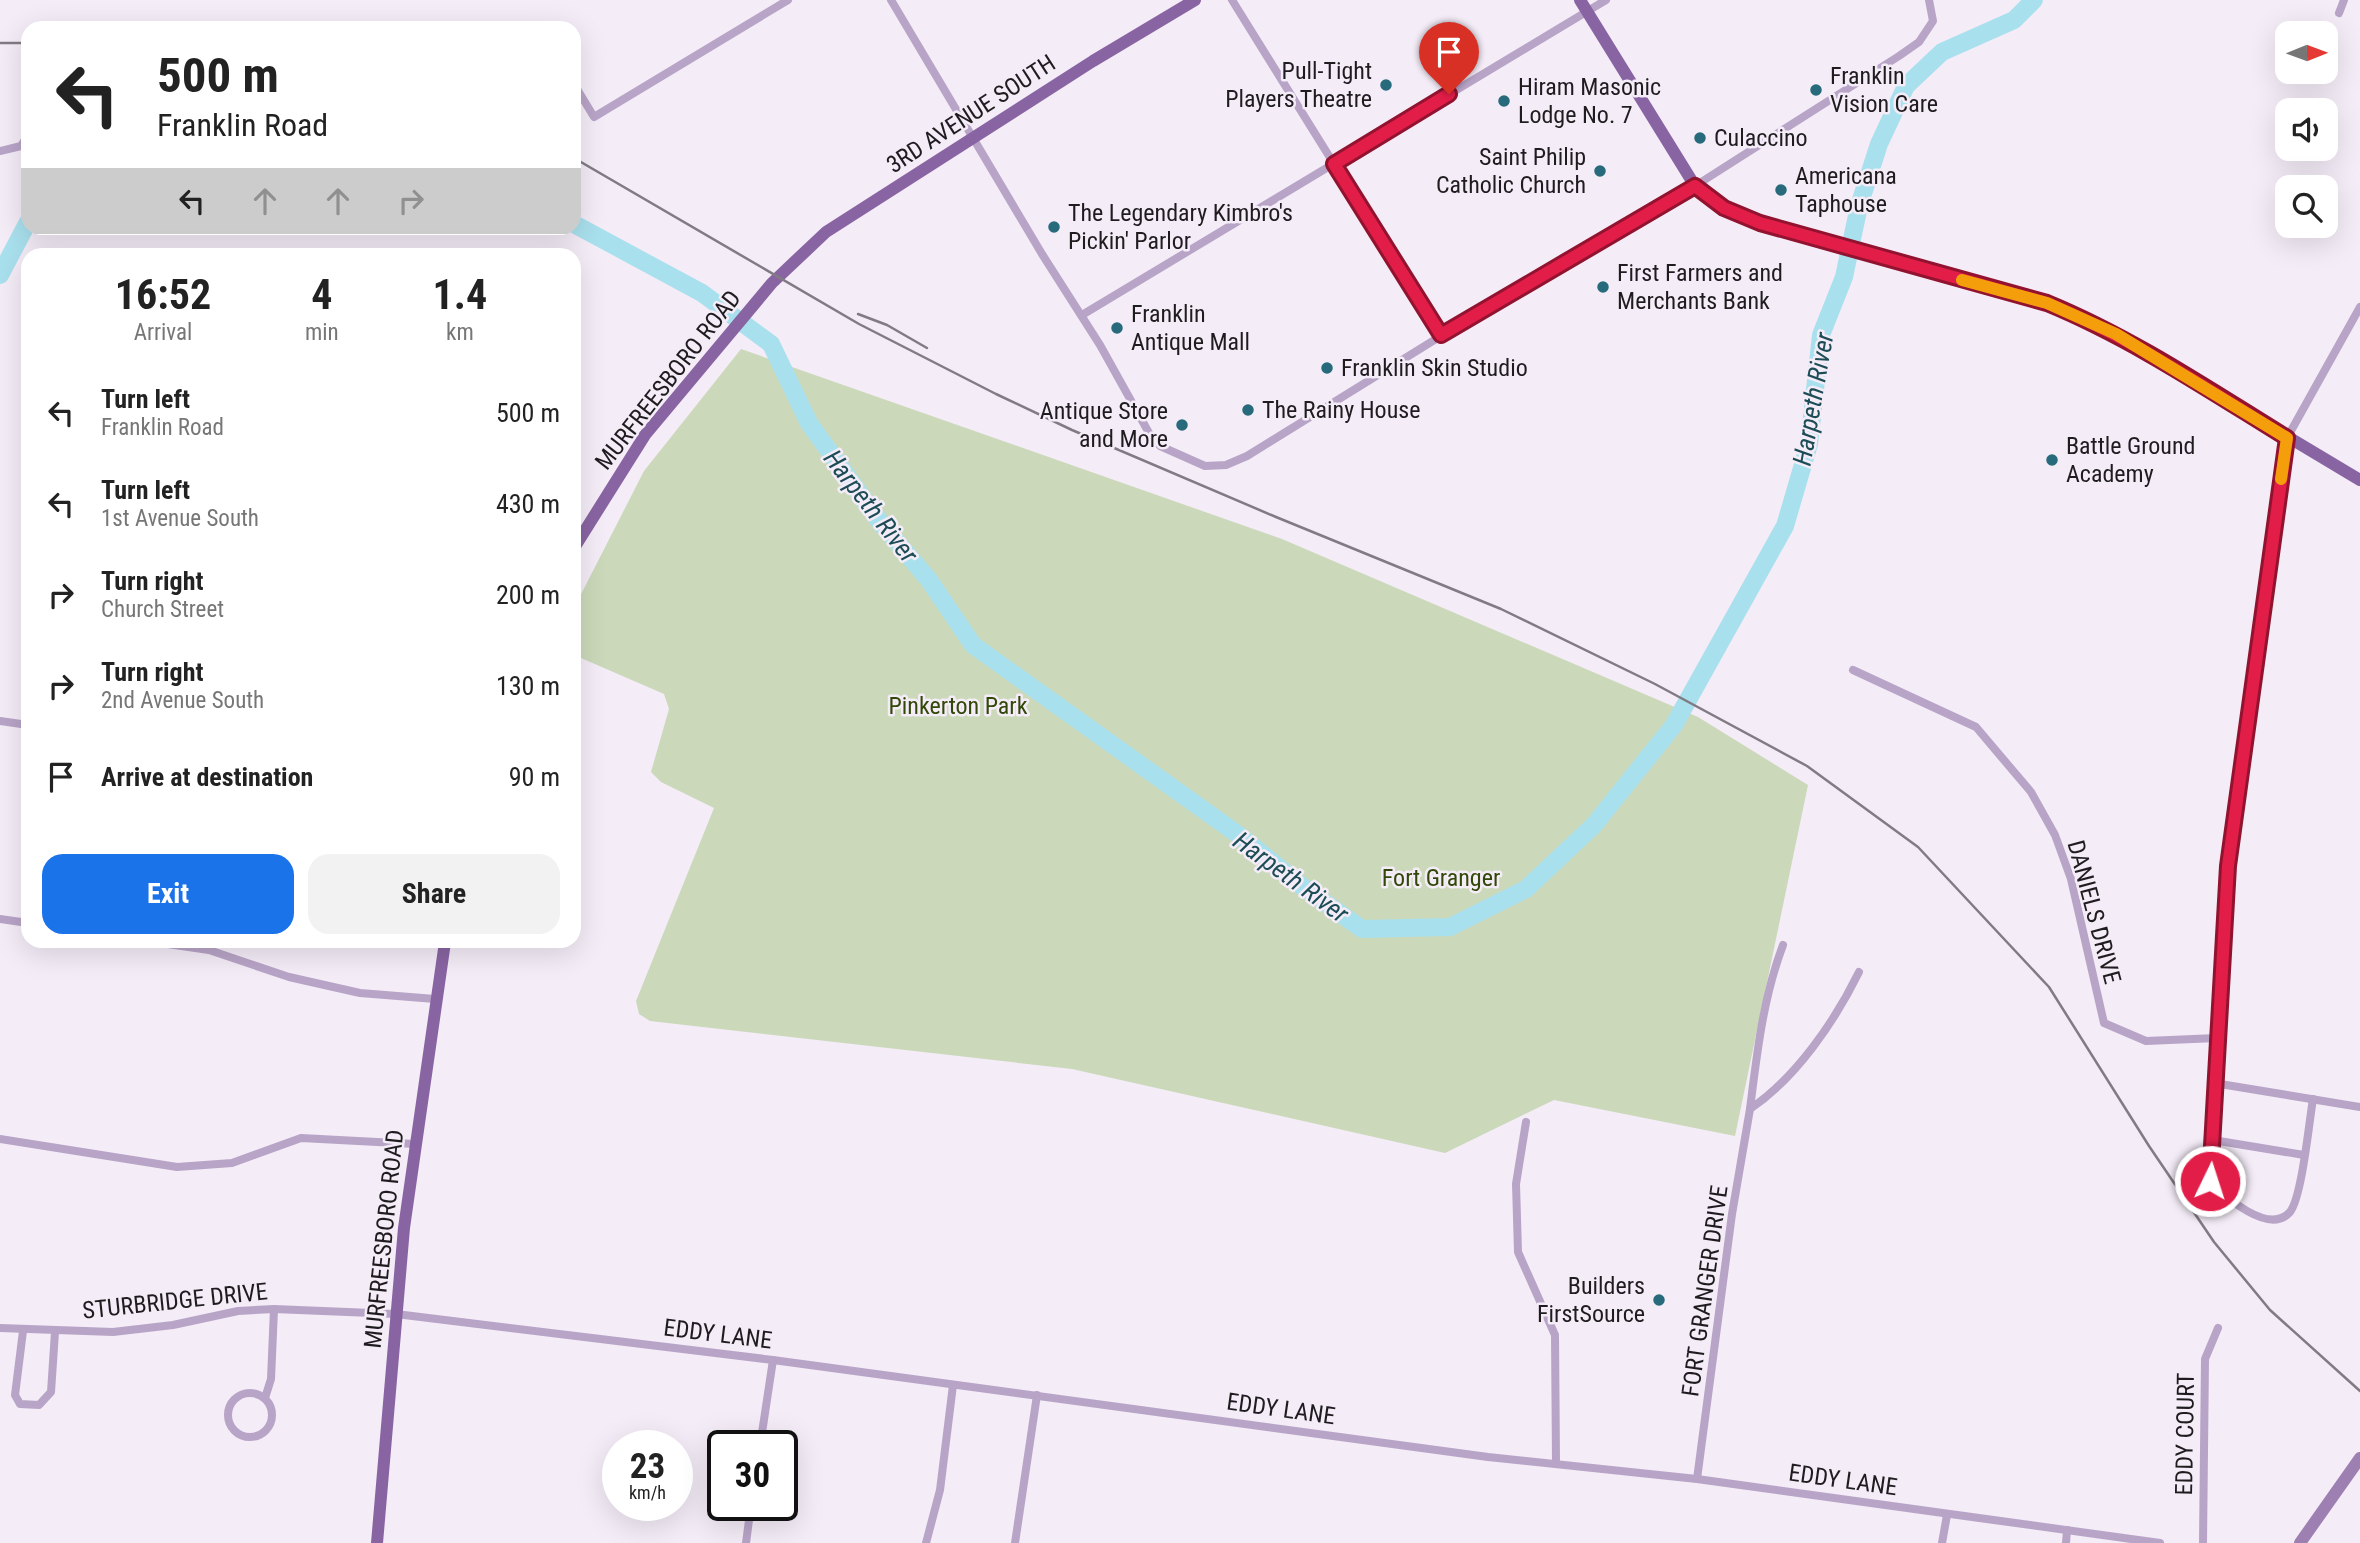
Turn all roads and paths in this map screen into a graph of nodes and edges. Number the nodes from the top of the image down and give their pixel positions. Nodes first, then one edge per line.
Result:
1 (788, 0) edge
2 (891, 0) edge
3 (1195, 0) edge
4 (1232, 0) edge
5 (1606, 0) edge
6 (1929, 0) edge
7 (2344, 0) edge
8 (1584, 6) edge
9 (2339, 13) dead end
10 (581, 96) edge
11 (974, 136) junction
12 (21, 146) edge
13 (0, 151) edge
14 (1334, 164) junction
15 (1695, 186) junction
16 (775, 280) joint
17 (2360, 307) edge
18 (1082, 316) junction
19 (1441, 335) junction
20 (2287, 438) junction
21 (2360, 480) edge
22 (581, 537) edge
23 (1853, 670) dead end
24 (0, 721) edge
25 (21, 725) edge
26 (0, 919) edge
27 (21, 922) edge
28 (1783, 946) dead end
29 (215, 948) edge
30 (444, 948) edge
31 (1859, 972) dead end
32 (435, 999) junction
33 (2217, 1038) junction
34 (2214, 1083) junction
35 (2313, 1099) junction
36 (2360, 1107) edge
37 (1750, 1109) junction
38 (1526, 1122) dead end
39 (0, 1139) edge
40 (2213, 1140) junction
41 (415, 1144) junction
42 (2304, 1155) junction
43 (274, 1309) junction
44 (396, 1314) junction
45 (0, 1328) edge
46 (2218, 1328) dead end
47 (23, 1331) junction
48 (55, 1332) junction
49 (773, 1360) junction
50 (953, 1385) junction
51 (1037, 1395) junction
52 (265, 1398) junction
53 (762, 1430) edge
54 (2360, 1458) edge
55 (1556, 1463) junction
56 (1697, 1479) junction
57 (1947, 1515) junction
58 (749, 1521) edge
59 (2067, 1531) junction
60 (377, 1543) edge
61 (746, 1543) edge
62 (926, 1543) edge
63 (1015, 1543) edge
64 (1942, 1543) edge
65 (2066, 1543) edge
66 (2160, 1543) edge
67 (2203, 1543) edge
68 (2300, 1543) edge

1 - 10 street
2 - 11 street
3 - 11 main road, 3RD AVENUE SOUTH
4 - 14 street
5 - 8 street
6 - 15 street
7 - 9 street
8 - 14 street
8 - 15 main road
11 - 16 main road, 3RD AVENUE SOUTH
11 - 18 street
12 - 13 street
14 - 18 street
14 - 19 street
15 - 19 street
15 - 20 main road
16 - 22 main road, MURFREESBORO ROAD
17 - 20 street
18 - 19 street
20 - 21 main road
20 - 33 street
23 - 33 street, DANIELS DRIVE
24 - 25 street
26 - 27 street
28 - 37 street, FORT GRANGER DRIVE
29 - 32 street
30 - 32 main road, MURFREESBORO ROAD
31 - 37 street
32 - 41 main road, MURFREESBORO ROAD
33 - 34 street
34 - 35 street
34 - 40 street
35 - 36 street
35 - 42 street
37 - 56 street, FORT GRANGER DRIVE
38 - 55 street
39 - 41 street
40 - 42 street
40 - 42 street
41 - 44 main road, MURFREESBORO ROAD
43 - 44 street, STURBRIDGE DRIVE
43 - 48 street, STURBRIDGE DRIVE
43 - 52 street
44 - 49 street, EDDY LANE
44 - 60 main road, MURFREESBORO ROAD
45 - 47 street, STURBRIDGE DRIVE
46 - 67 street, EDDY COURT
47 - 48 street, STURBRIDGE DRIVE
47 - 48 street
49 - 50 street, EDDY LANE
49 - 53 street
50 - 51 street, EDDY LANE
50 - 62 street
51 - 55 street, EDDY LANE
51 - 63 street
52 - 52 street
54 - 68 street
55 - 56 street, EDDY LANE
56 - 57 street, EDDY LANE
57 - 59 street, EDDY LANE
57 - 64 street
58 - 61 street
59 - 65 street
59 - 66 street, EDDY LANE

